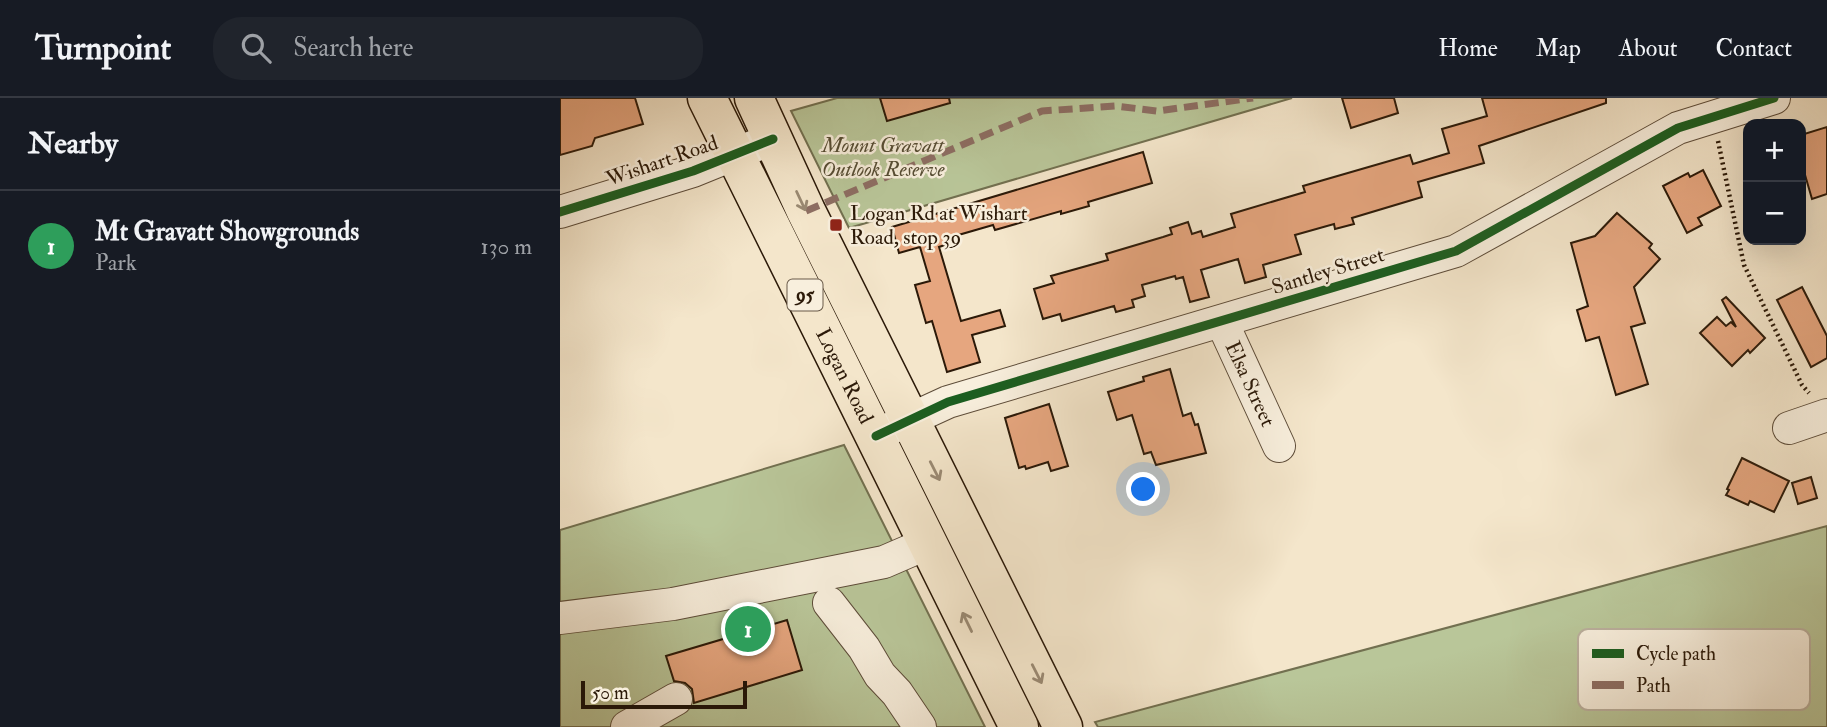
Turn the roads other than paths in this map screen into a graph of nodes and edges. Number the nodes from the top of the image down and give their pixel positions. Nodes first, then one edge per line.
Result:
1 (707, 98) edge
2 (754, 98) edge
3 (1773, 98) edge
4 (774, 139) junction
5 (735, 155) junction
6 (560, 212) edge
7 (1223, 322) junction
8 (1827, 415) edge
9 (909, 419) junction
10 (1789, 428) dead end
11 (876, 436) junction
12 (1279, 446) dead end
13 (928, 543) junction
14 (829, 603) dead end
15 (560, 618) edge
16 (676, 699) dead end
17 (627, 727) edge
18 (920, 727) edge
19 (1019, 727) edge
20 (1063, 727) edge

1 - 5 main road, Logan Road / 95
2 - 4 main road, Logan Road / 95
3 - 7 street, Santley Street
4 - 5 street, Wishart Road
4 -> 9 main road, Logan Road / 95
5 - 6 street, Wishart Road
5 - 11 main road, Logan Road / 95
7 - 9 street, Santley Street
7 - 12 street, Elsa Street
8 - 10 street
9 - 11 street, Santley Street
9 -> 20 main road, Logan Road / 95
11 - 13 main road, Logan Road / 95
13 - 15 street
19 -> 13 main road, Logan Road / 95
14 - 18 street
16 - 17 street

